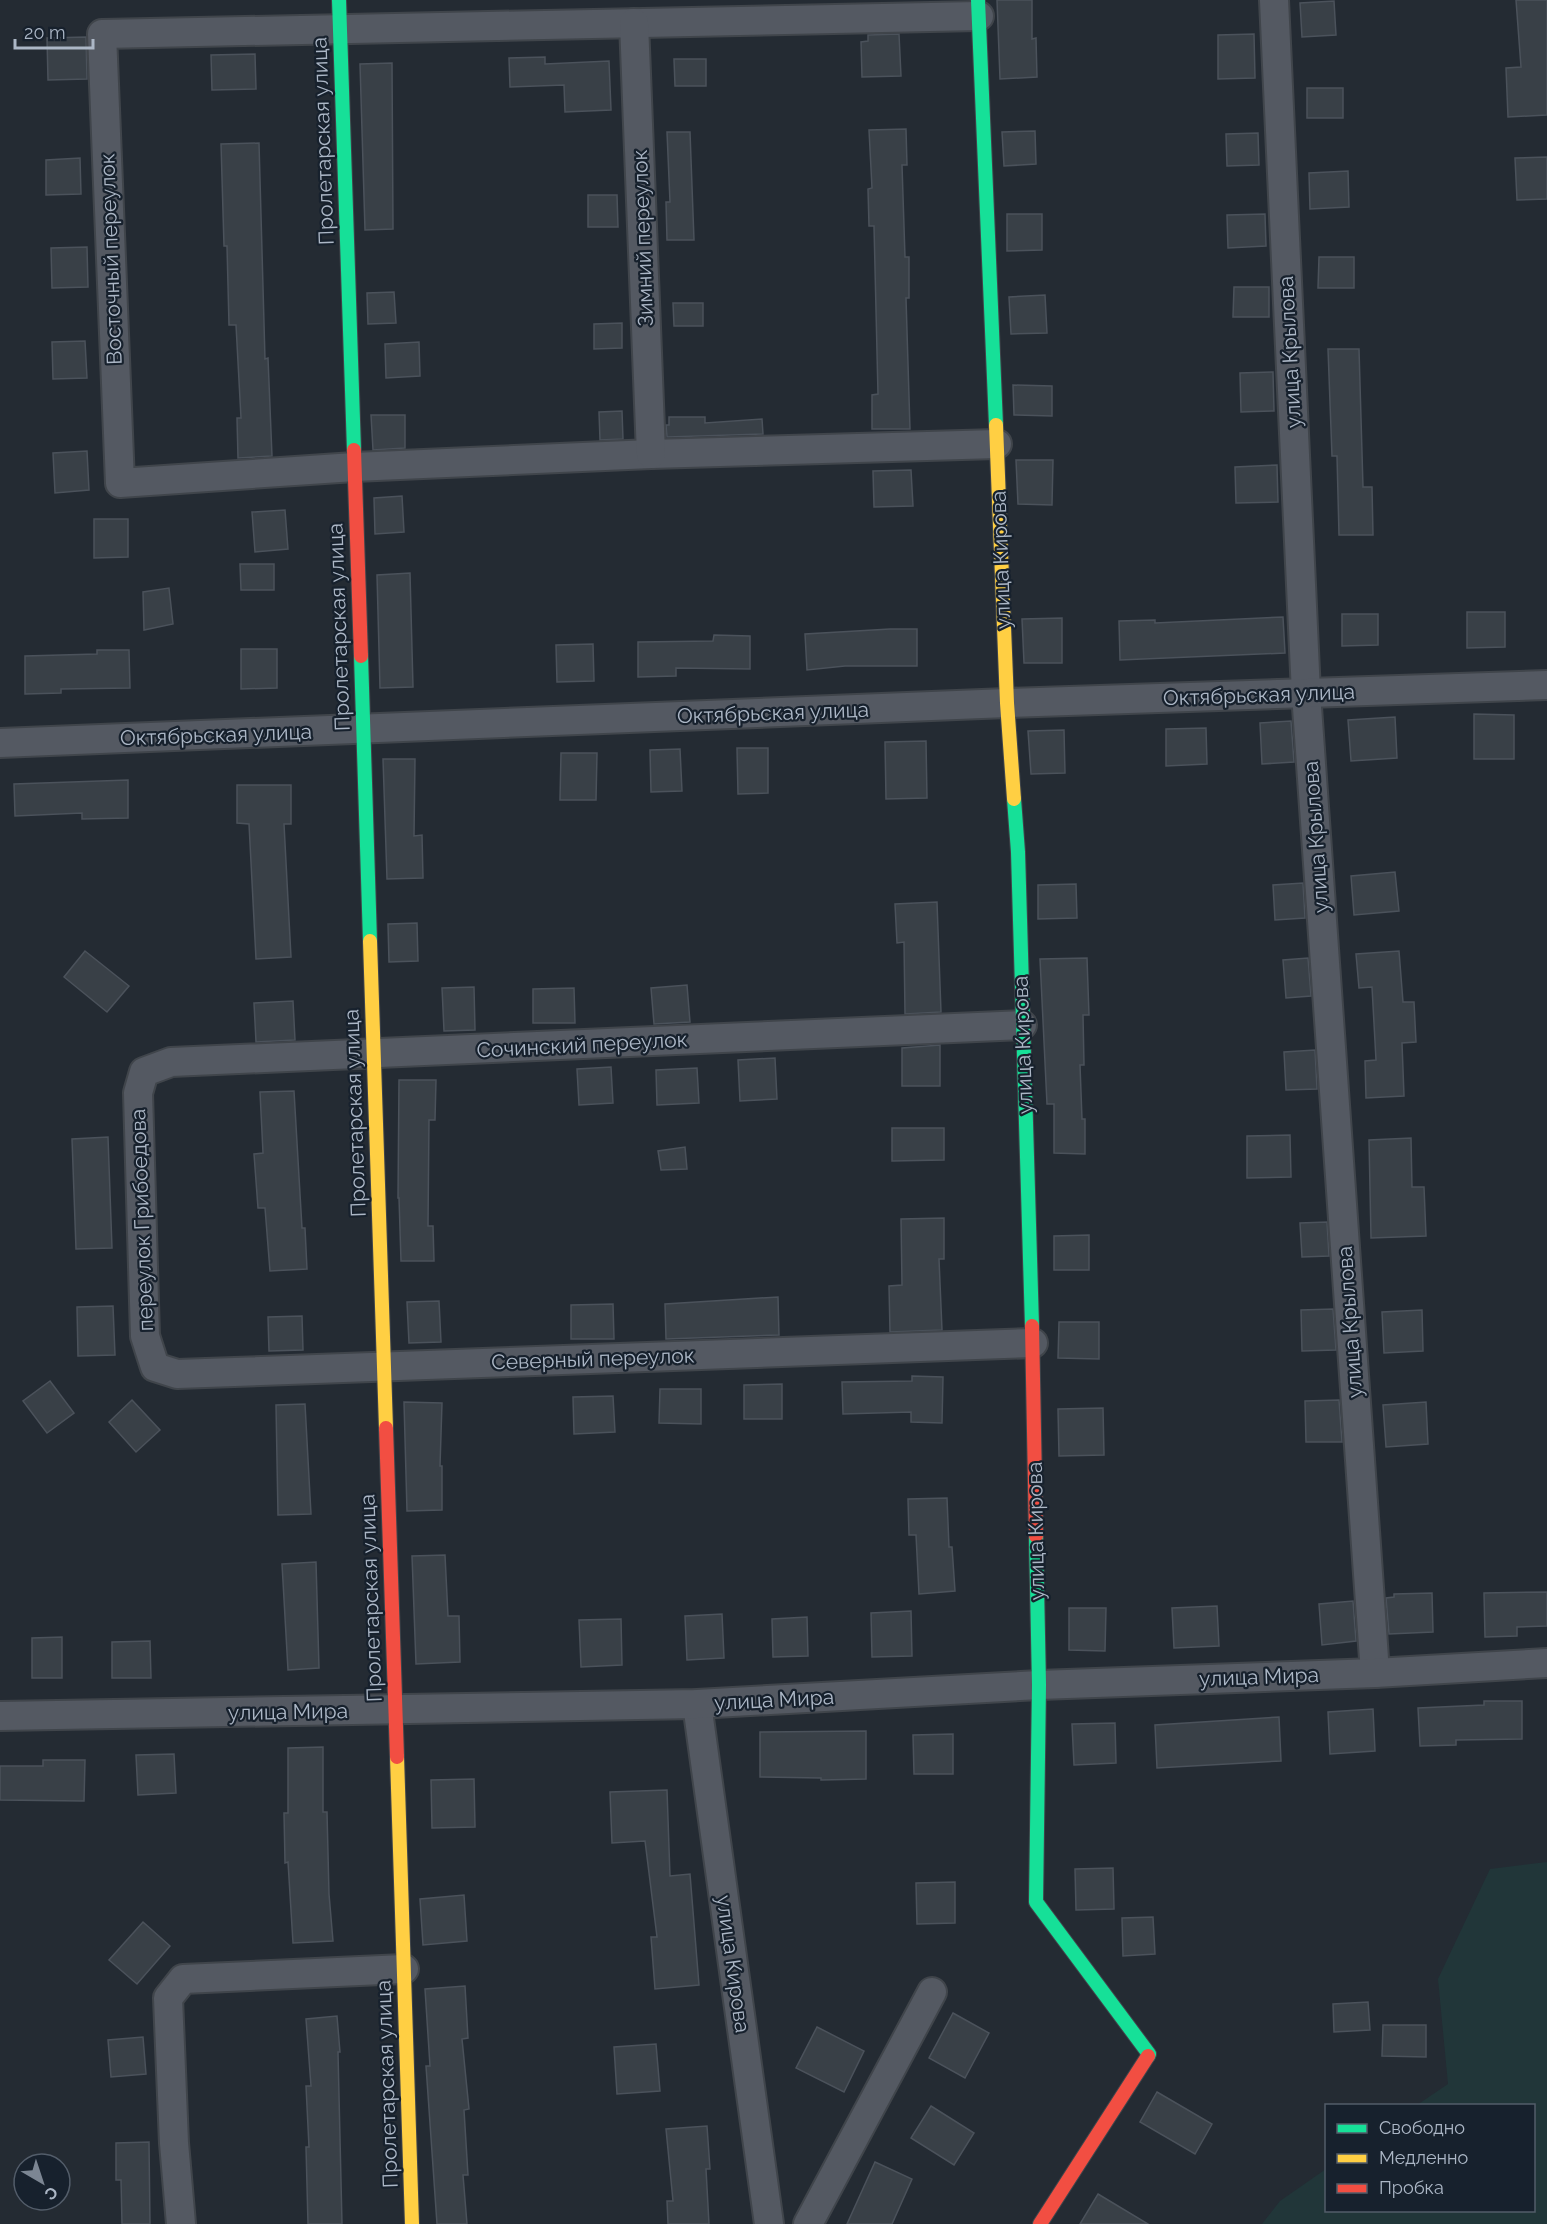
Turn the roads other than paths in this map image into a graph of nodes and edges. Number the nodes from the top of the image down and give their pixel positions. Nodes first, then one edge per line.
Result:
1 (339, 0) edge
2 (1274, 0) edge
3 (979, 8) edge
4 (634, 23) junction
5 (340, 29) junction
6 (997, 444) junction
7 (651, 454) junction
8 (354, 467) junction
9 (1547, 685) edge
10 (1306, 693) junction
11 (1007, 703) junction
12 (363, 729) junction
13 (0, 743) edge
14 (1022, 1024) junction
15 (374, 1054) junction
16 (144, 1072) joint
17 (1033, 1343) junction
18 (155, 1366) joint
19 (384, 1366) junction
20 (1547, 1663) edge
21 (1375, 1673) junction
22 (1039, 1685) junction
23 (697, 1704) junction
24 (395, 1710) junction
25 (0, 1716) edge
26 (404, 1970) junction
27 (932, 1992) dead end
28 (181, 2224) edge
29 (412, 2224) edge
30 (770, 2224) edge
31 (808, 2224) edge
32 (1040, 2224) edge

1 - 5 street, Пролетарская улица
2 - 10 street, улица Крылова
3 - 4 street
3 - 6 street, улица Кирова
4 - 5 street
4 - 7 street, Зимний переулок
5 - 8 street, Пролетарская улица
5 - 8 street, Восточный переулок
6 - 7 street
6 - 11 street, улица Кирова
7 - 8 street
8 - 12 street, Пролетарская улица
9 - 10 street, Октябрьская улица
10 - 11 street, Октябрьская улица
10 - 21 street, улица Крылова
11 - 12 street, Октябрьская улица
11 - 14 street, улица Кирова
12 - 13 street, Октябрьская улица
12 - 15 street, Пролетарская улица
14 - 15 street, Сочинский переулок
14 - 17 street, улица Кирова
15 - 16 street, Сочинский переулок
15 - 19 street, Пролетарская улица
16 - 18 street, переулок Грибоедова
17 - 19 street, Северный переулок
17 - 22 street, улица Кирова
18 - 19 street, Северный переулок
19 - 24 street, Пролетарская улица
20 - 21 street, улица Мира
21 - 22 street, улица Мира
22 - 23 street, улица Мира
22 - 32 street, улица Кирова
23 - 24 street, улица Мира
23 - 30 street, улица Кирова
24 - 25 street, улица Мира
24 - 26 street, Пролетарская улица
26 - 28 street
26 - 29 street, Пролетарская улица
27 - 31 street

